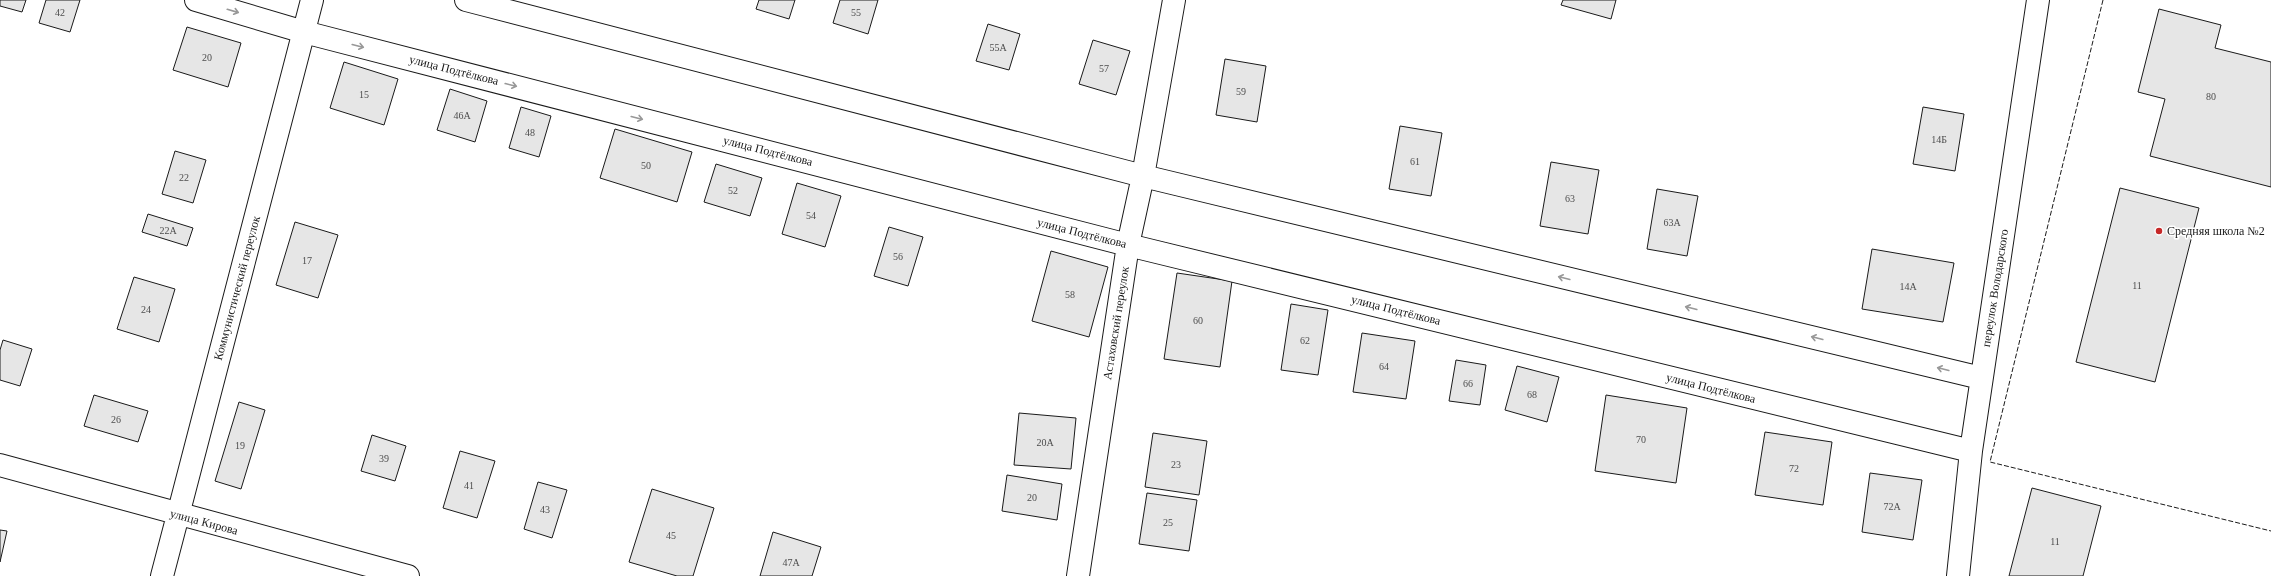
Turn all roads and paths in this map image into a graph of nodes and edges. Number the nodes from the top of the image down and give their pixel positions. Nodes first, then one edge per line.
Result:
1 (196, 0) edge
2 (312, 0) edge
3 (466, 0) edge
4 (1174, 0) edge
5 (2038, 0) edge
6 (304, 32) junction
7 (1143, 176) junction
8 (1128, 245) junction
9 (1981, 378) junction
10 (1971, 451) junction
11 (0, 465) edge
12 (178, 515) junction
13 (162, 576) edge
14 (408, 576) edge
15 (1078, 576) edge
16 (1958, 576) edge

1 -> 6 street, улица Подтёлкова
2 - 6 street, Коммунистический переулок
3 - 7 street
4 - 7 street, Астаховский переулок
5 - 9 street, переулок Володарского
6 -> 8 street, улица Подтёлкова
6 - 12 street, Коммунистический переулок
7 - 8 street, Астаховский переулок
9 -> 7 street
8 - 10 street, улица Подтёлкова
8 - 15 street, Астаховский переулок
9 - 10 street, переулок Володарского
10 - 16 street, переулок Володарского
11 - 12 street, улица Кирова
12 - 13 street, Коммунистический переулок
12 - 14 street, улица Кирова

